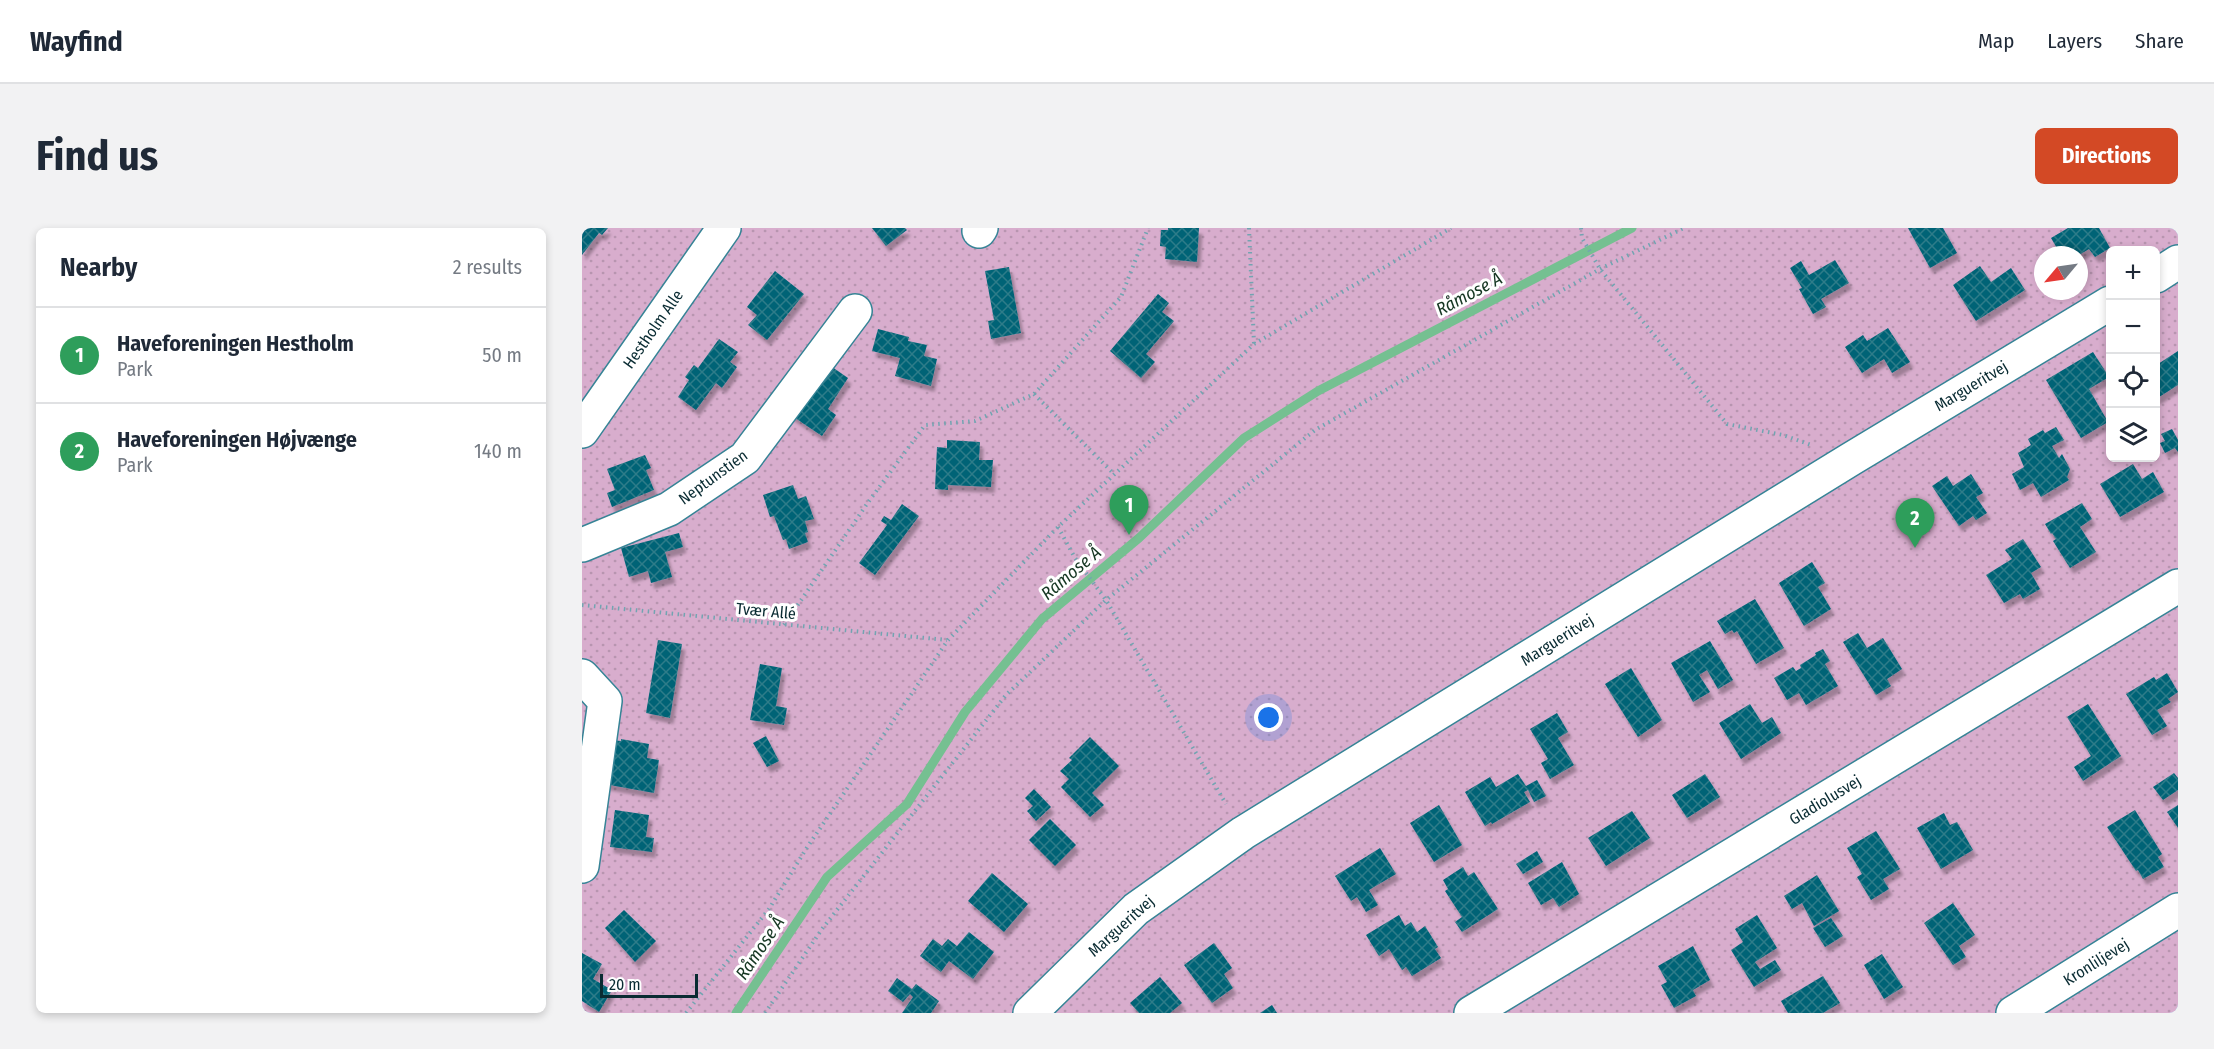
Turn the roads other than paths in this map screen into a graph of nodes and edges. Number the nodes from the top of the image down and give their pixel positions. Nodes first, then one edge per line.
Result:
1 (724, 228) edge
2 (2178, 262) edge
3 (2160, 273) edge
4 (2106, 305) edge
5 (855, 310) dead end
6 (582, 431) edge
7 (582, 545) edge
8 (2178, 586) edge
9 (582, 676) edge
10 (582, 866) edge
11 (2178, 910) edge
12 (1030, 1013) edge
13 (1471, 1013) edge
14 (2013, 1013) edge

1 - 6 lane, Hestholm Alle
2 - 3 lane
4 - 12 lane, Margueritvej
5 - 7 lane, Neptunstien
8 - 13 lane, Gladiolusvej
9 - 10 lane
11 - 14 lane, Kronliljevej

